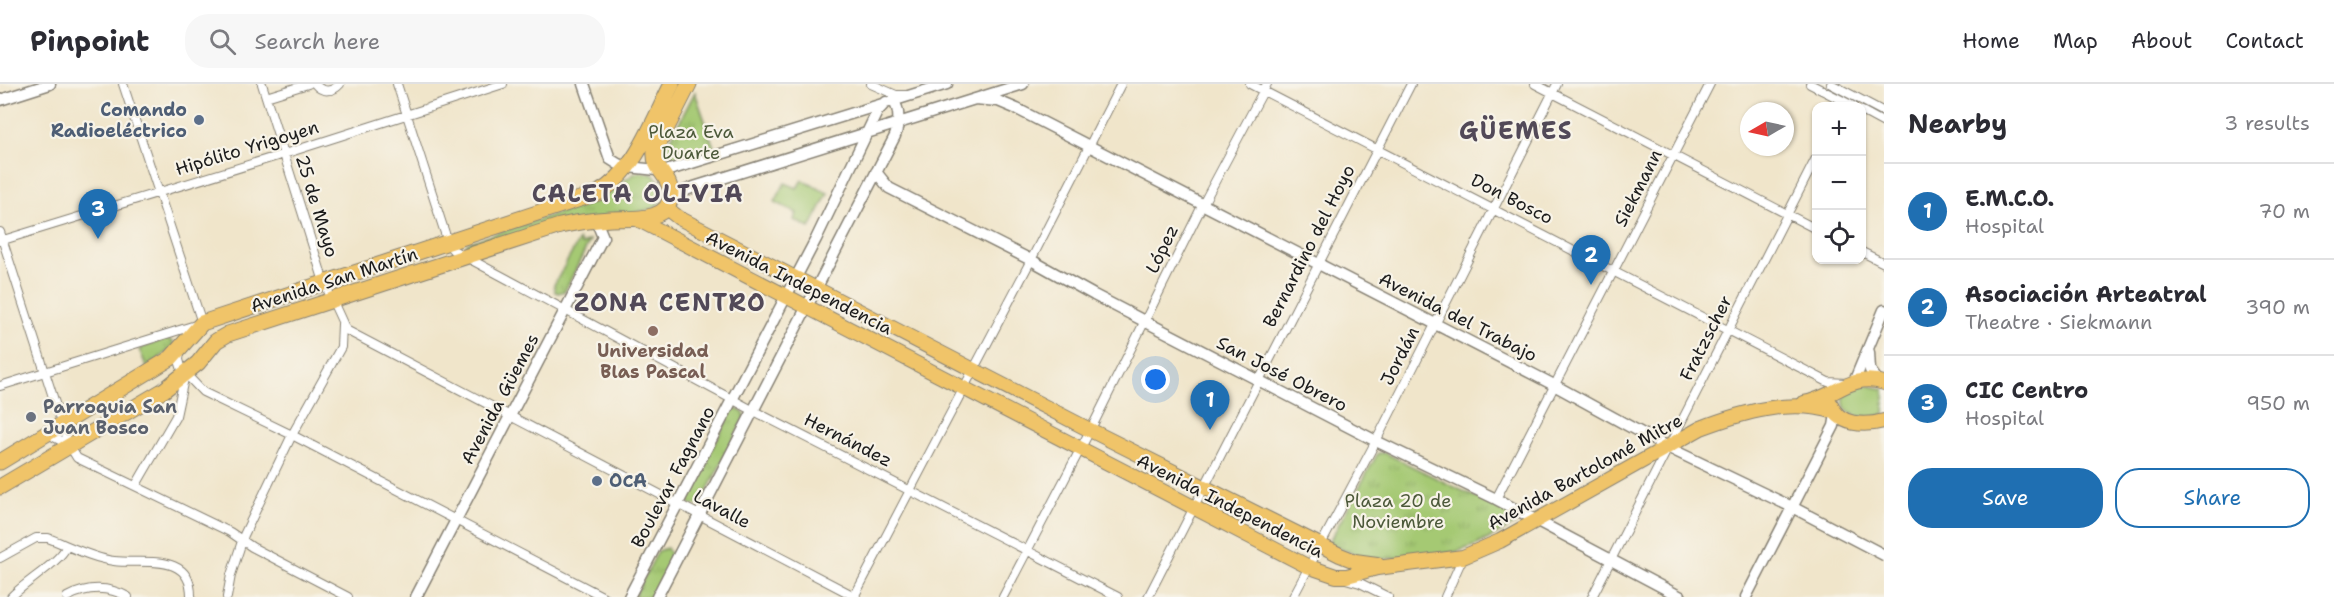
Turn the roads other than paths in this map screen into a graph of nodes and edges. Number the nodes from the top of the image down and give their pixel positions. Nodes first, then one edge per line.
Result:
1 (50, 84) edge
2 (123, 84) edge
3 (262, 84) edge
4 (308, 84) edge
5 (315, 84) edge
6 (340, 84) edge
7 (397, 84) edge
8 (503, 84) edge
9 (584, 84) edge
10 (672, 84) edge
11 (689, 84) edge
12 (872, 84) edge
13 (946, 84) edge
14 (1023, 84) edge
15 (1121, 84) edge
16 (1250, 84) edge
17 (1411, 84) edge
18 (1535, 84) edge
19 (1557, 84) edge
20 (1710, 84) edge
21 (1810, 84) edge
22 (1831, 84) edge
23 (1854, 84) edge
24 (1265, 87) edge
25 (999, 88) edge
26 (883, 90) junction
27 (1552, 93) junction
28 (1849, 93) junction
29 (909, 95) junction
30 (266, 97) junction
31 (975, 99) junction
32 (0, 100) edge
33 (890, 101) junction
34 (1842, 102) edge
35 (1848, 102) edge
36 (1017, 109) junction
37 (1884, 112) edge
38 (1866, 113) edge
39 (406, 115) junction
40 (917, 117) junction
41 (898, 123) junction
42 (1884, 123) edge
43 (868, 134) junction
44 (895, 136) junction
45 (1089, 146) junction
46 (1377, 149) junction
47 (284, 154) junction
48 (1673, 156) junction
49 (1812, 166) edge
50 (628, 167) junction
51 (659, 170) junction
52 (876, 172) junction
53 (159, 193) junction
54 (668, 206) junction
55 (1202, 206) junction
56 (1494, 209) junction
57 (1787, 215) junction
58 (637, 219) junction
59 (590, 221) junction
60 (1812, 227) edge
61 (1, 238) edge
62 (448, 243) junction
63 (1866, 254) edge
64 (466, 258) junction
65 (1031, 260) junction
66 (1884, 264) edge
67 (1318, 265) junction
68 (1614, 270) junction
69 (796, 278) junction
70 (324, 282) junction
71 (817, 289) junction
72 (786, 295) junction
73 (332, 302) junction
74 (807, 306) junction
75 (1884, 310) edge
76 (565, 311) junction
77 (1145, 321) junction
78 (1881, 321) edge
79 (202, 323) junction
80 (342, 324) junction
81 (1435, 324) junction
82 (1729, 331) junction
83 (1869, 343) junction
84 (182, 348) junction
85 (973, 369) junction
86 (45, 372) junction
87 (185, 374) junction
88 (139, 379) junction
89 (1822, 379) junction
90 (1259, 381) junction
91 (1852, 382) junction
92 (1881, 382) edge
93 (1554, 385) junction
94 (0, 386) edge
95 (962, 390) junction
96 (1834, 393) junction
97 (153, 396) junction
98 (733, 400) junction
99 (1784, 407) junction
100 (754, 411) junction
101 (1835, 413) junction
102 (509, 417) junction
103 (1884, 421) edge
104 (1862, 423) junction
105 (62, 425) junction
106 (1884, 428) edge
107 (1090, 430) junction
108 (292, 435) junction
109 (1830, 435) junction
110 (40, 438) junction
111 (1376, 441) junction
112 (69, 445) junction
113 (1667, 447) junction
114 (1080, 449) junction
115 (0, 462) edge
116 (136, 485) junction
117 (0, 487) edge
118 (1204, 488) junction
119 (910, 490) junction
120 (1496, 499) junction
121 (676, 504) junction
122 (1792, 507) junction
123 (1195, 508) junction
124 (698, 516) junction
125 (456, 520) junction
126 (1536, 521) junction
127 (242, 541) junction
128 (67, 546) junction
129 (1319, 546) junction
130 (1027, 550) junction
131 (1340, 555) junction
132 (1884, 555) edge
133 (1463, 557) junction
134 (0, 558) edge
135 (1611, 560) junction
136 (1403, 565) junction
137 (1307, 566) junction
138 (1342, 576) junction
139 (10, 597) edge
140 (67, 597) edge
141 (128, 597) edge
142 (191, 597) edge
143 (227, 597) edge
144 (348, 597) edge
145 (416, 597) edge
146 (604, 597) edge
147 (629, 597) edge
148 (657, 597) edge
149 (855, 597) edge
150 (1003, 597) edge
151 (1118, 597) edge
152 (1148, 597) edge
153 (1293, 597) edge
154 (1388, 597) edge
155 (1444, 597) edge
156 (1592, 597) edge
157 (1681, 597) edge
158 (1746, 597) edge

1 - 32 street
2 - 53 street
3 - 30 street, 25 de Mayo
4 - 30 street
5 - 6 street
7 - 39 street
8 - 39 street, Hipólito Yrigoyen
9 - 50 street
10 - 50 highway, Avenida San Martín
11 - 51 highway
12 - 26 street
13 - 29 street
14 - 25 street
15 - 45 street
16 - 24 street, Don Bosco
17 - 46 street, Bernardino del Hoyo
18 - 27 street
19 - 27 street, Jordán
20 - 48 street, Siekmann
21 - 34 street
22 - 28 street
23 - 28 street
24 - 46 street, Don Bosco
24 - 55 street, López
25 - 31 street
25 - 36 street
26 - 29 street
26 - 33 street
27 - 48 street
27 - 56 street, Jordán
28 - 35 street
28 - 37 street
29 - 33 street
30 - 47 street, 25 de Mayo
31 - 36 street, Avenida del Trabajo
31 - 40 street
33 - 41 street
33 - 43 street, Boulevar Fagnano
33 - 51 street
36 - 45 street, Avenida del Trabajo
38 - 42 street
39 - 47 street, Hipólito Yrigoyen
39 - 62 street
40 - 41 street
40 - 44 street
41 - 43 street
41 - 44 street
43 - 54 street
43 - 69 street, Boulevar Fagnano
44 - 52 street
45 - 55 street, Avenida del Trabajo
45 - 65 street
46 - 56 street, Don Bosco
46 - 67 street, Bernardino del Hoyo
47 - 53 street, Hipólito Yrigoyen
47 - 70 street, 25 de Mayo
48 - 57 street
48 - 68 street, Siekmann
49 - 57 street, Fratzscher
50 - 51 street
50 - 62 highway, Avenida San Martín
51 - 54 highway
52 - 65 street, San José Obrero
52 - 71 street
53 - 61 street, Hipólito Yrigoyen
53 - 79 street
54 - 58 highway, Avenida San Martín
54 - 69 main road, Avenida Independencia
55 - 67 street, Avenida del Trabajo
55 - 77 street, López
56 - 68 street, Don Bosco
56 - 81 street, Jordán
57 - 60 street
57 - 82 street, Fratzscher
58 - 59 highway, Avenida San Martín
58 - 72 main road, Avenida Independencia
59 - 64 highway, Avenida San Martín
59 - 76 street, Avenida Güemes
61 - 86 street
62 - 64 street, Hernández
62 - 70 highway, Avenida San Martín
63 - 66 street
64 - 73 highway, Avenida San Martín
64 - 76 street, Hernández
65 - 77 street, San José Obrero
65 - 85 street
67 - 81 street, Avenida del Trabajo
67 - 90 street, Bernardino del Hoyo
68 - 82 street, Don Bosco
68 - 93 street, Siekmann
69 - 71 main road, Avenida Independencia
69 - 72 street, Boulevar Fagnano
70 - 73 street, 25 de Mayo
70 - 79 highway, Avenida San Martín
71 - 74 street
71 - 85 main road, Avenida Independencia
72 - 74 main road, Avenida Independencia
72 - 98 street, Boulevar Fagnano
73 - 80 street, 25 de Mayo
73 - 87 highway, Avenida San Martín
74 - 95 main road, Avenida Independencia
74 - 100 street
75 - 78 street
76 - 98 street, Hernández
76 - 102 street, Avenida Güemes
77 - 90 street, San José Obrero
77 - 107 street, López
78 - 83 street
79 - 84 highway
79 - 86 street
80 - 102 street, 25 de Mayo
80 - 108 street
81 - 93 street, Avenida del Trabajo
81 - 111 street, Jordán
82 - 89 street, Don Bosco
82 - 113 street, Fratzscher
83 - 91 street
83 - 92 street
84 - 87 street
84 - 88 highway
85 - 95 street
85 - 107 main road, Avenida Independencia
86 - 94 street
86 - 105 street
87 - 97 highway
87 - 108 street
87 - 116 street
88 - 97 highway
88 - 105 highway
89 - 91 street
89 - 96 street
90 - 111 street, San José Obrero
90 - 118 street, Bernardino del Hoyo
91 - 92 main road
91 - 96 main road, Avenida Bartolomé Mitre
93 - 113 street, Avenida del Trabajo
93 - 120 street, Siekmann
95 - 114 main road, Avenida Independencia
95 - 119 street
96 - 99 main road, Avenida Bartolomé Mitre
96 - 101 main road
97 - 112 highway
98 - 100 street, Hernández
98 - 121 street, Boulevar Fagnano
99 - 101 main road, Avenida Bartolomé Mitre
99 - 113 main road, Avenida Bartolomé Mitre
100 - 119 street, Hernández
100 - 124 street
101 - 104 main road, Avenida Bartolomé Mitre
101 - 109 street
102 - 121 street, Lavalle
102 - 125 street, Avenida Güemes
103 - 104 main road
104 - 106 street
104 - 109 street
105 - 110 highway
105 - 112 street
107 - 114 street, López
107 - 118 main road, Avenida Independencia
108 - 125 street
108 - 127 street
109 - 122 street
110 - 112 street
110 - 115 highway
111 - 120 street, San José Obrero
111 - 129 street, Jordán
112 - 116 street
112 - 117 highway
113 - 122 street, Avenida del Trabajo
113 - 126 main road, Avenida Bartolomé Mitre
113 - 135 street, Fratzscher
114 - 123 main road, Avenida Independencia
114 - 130 street, López
116 - 127 street
118 - 123 street, Bernardino del Hoyo
118 - 129 main road, Avenida Independencia
119 - 130 street, Hernández
119 - 149 street
120 - 126 street, San José Obrero
121 - 124 street, Lavalle
121 - 147 street, Boulevar Fagnano
122 - 132 street, Avenida del Trabajo
122 - 158 street
123 - 137 main road, Avenida Independencia
123 - 152 street, Bernardino del Hoyo
124 - 148 street
124 - 149 street, Lavalle
125 - 145 street, Avenida Güemes
125 - 146 street
126 - 133 main road, Avenida Bartolomé Mitre
126 - 135 street, San José Obrero
127 - 143 street
127 - 144 street
128 - 134 street
128 - 139 street
128 - 142 street
129 - 131 main road, Avenida Independencia
129 - 137 street, Jordán
130 - 150 street, López
130 - 151 street, Hernández
131 - 136 main road, Avenida Independencia
131 - 138 main road
133 - 136 main road, Avenida Bartolomé Mitre
133 - 155 street
135 - 156 street, Fratzscher
135 - 157 street, San José Obrero
136 - 138 main road
137 - 138 main road, Avenida Independencia
137 - 153 street, Jordán
138 - 154 street
140 - 141 street

